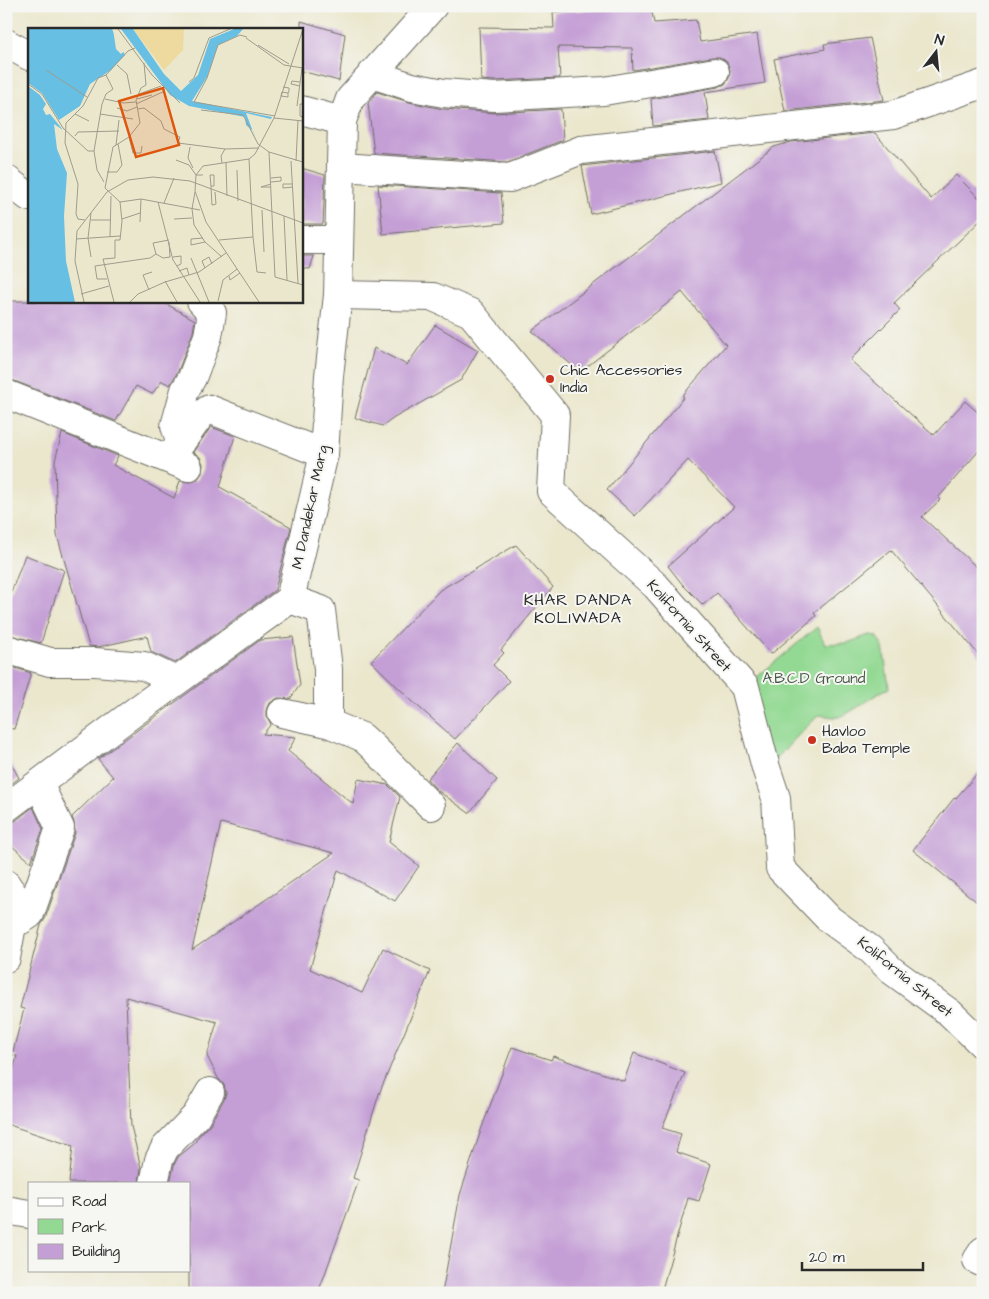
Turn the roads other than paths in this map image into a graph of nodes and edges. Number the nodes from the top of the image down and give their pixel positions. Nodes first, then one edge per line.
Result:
1 (433, 6) edge
2 (6, 43) edge
3 (28, 55) edge
4 (715, 72) dead end
5 (372, 74) junction
6 (983, 84) edge
7 (302, 110) edge
8 (342, 121) junction
9 (340, 167) junction
10 (6, 180) edge
11 (28, 195) edge
12 (302, 240) edge
13 (339, 240) junction
14 (338, 295) junction
15 (202, 302) edge
16 (6, 394) edge
17 (324, 454) junction
18 (180, 456) junction
19 (290, 598) junction
20 (6, 649) edge
21 (176, 681) junction
22 (282, 713) dead end
23 (328, 724) junction
24 (38, 784) junction
25 (431, 806) dead end
26 (6, 808) edge
27 (6, 884) edge
28 (13, 922) junction
29 (6, 958) edge
30 (983, 1045) edge
31 (210, 1092) dead end
32 (154, 1182) edge
33 (6, 1210) edge
34 (28, 1214) edge
35 (983, 1250) edge
36 (983, 1263) edge

1 - 5 street, M Dandekar Marg
2 - 3 street
4 - 5 street
5 - 8 street, M Dandekar Marg
6 - 9 street
7 - 8 street
8 - 9 street, M Dandekar Marg
9 - 13 street, M Dandekar Marg
10 - 11 street
12 - 13 street
13 - 14 street, M Dandekar Marg
14 - 17 street, M Dandekar Marg
14 - 30 street, Kolifornia Street
15 - 18 street
16 - 18 street
17 - 18 street
17 - 19 street, M Dandekar Marg
19 - 21 street
19 - 23 street
20 - 21 street
21 - 24 street
22 - 23 street
23 - 25 street
24 - 26 street
24 - 28 street
27 - 28 street
28 - 29 street
31 - 32 street
33 - 34 street
35 - 36 street

